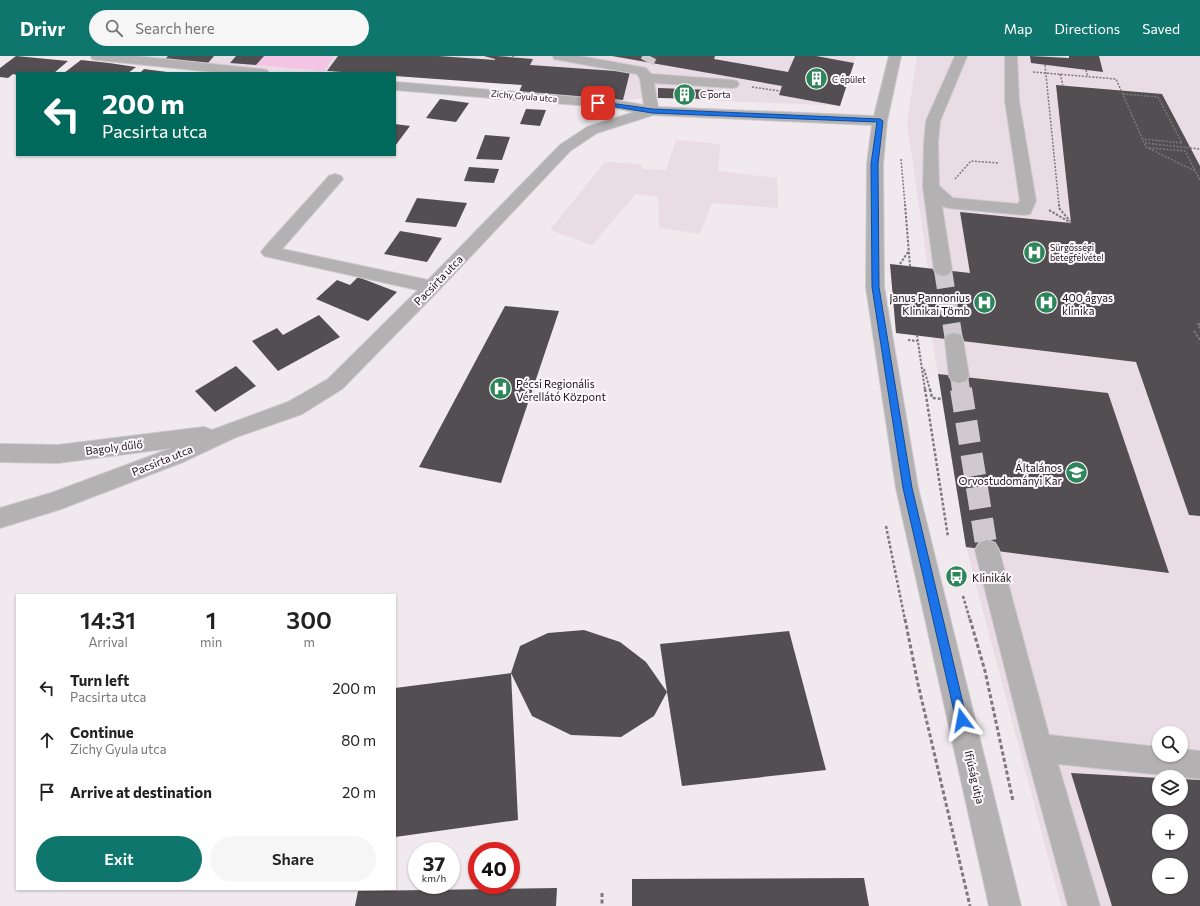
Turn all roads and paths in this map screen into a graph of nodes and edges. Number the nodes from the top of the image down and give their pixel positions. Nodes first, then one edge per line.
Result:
1 (97, 56) edge
2 (511, 56) edge
3 (515, 56) edge
4 (559, 56) edge
5 (895, 56) edge
6 (962, 56) edge
7 (1011, 56) edge
8 (1045, 65) dead end
9 (645, 70) junction
10 (1086, 70) dead end
11 (252, 72) edge
12 (1031, 72) dead end
13 (1046, 73) junction
14 (1060, 74) junction
15 (1088, 77) junction
16 (732, 84) joint
17 (1063, 85) dead end
18 (396, 86) edge
19 (780, 91) dead end
20 (1123, 94) junction
21 (652, 111) junction
22 (617, 112) junction
23 (880, 121) junction
24 (1142, 139) junction
25 (1144, 143) junction
26 (1146, 147) junction
27 (1200, 149) edge
28 (900, 153) dead end
29 (1021, 164) junction
30 (1196, 171) junction
31 (335, 179) dead end
32 (1200, 180) edge
33 (936, 191) junction
34 (1071, 223) dead end
35 (909, 251) junction
36 (900, 265) dead end
37 (910, 266) dead end
38 (943, 270) tunnel mouth
39 (432, 287) junction
40 (1200, 324) edge
41 (1200, 329) edge
42 (1194, 331) dead end
43 (917, 335) dead end
44 (954, 340) tunnel mouth
45 (1200, 340) edge
46 (920, 357) junction
47 (960, 376) tunnel mouth
48 (942, 399) dead end
49 (227, 432) junction
50 (0, 453) edge
51 (0, 518) edge
52 (949, 541) dead end
53 (987, 550) tunnel mouth
54 (962, 595) dead end
55 (1039, 748) junction
56 (1200, 765) edge
57 (1014, 803) dead end
58 (602, 893) dead end
59 (602, 906) edge
60 (1005, 906) edge
61 (1084, 906) edge

1 - 11 street
2 - 3 path
4 - 9 street
5 - 23 street, Ifjúság útja
6 - 33 street
7 - 29 street
8 - 13 path
9 - 16 street
9 - 21 street
10 - 15 path
12 - 13 path
13 - 14 path
13 - 34 path
14 - 15 path
14 - 17 path
15 - 20 path
16 - 19 path
18 - 22 street, Zichy Gyula utca
20 - 24 path
20 - 24 path
21 - 22 street, Pacsirta utca
21 - 23 street, Pacsirta utca
22 - 39 street, Pacsirta utca
23 - 60 street, Ifjúság útja
24 - 25 path
25 - 26 path
25 - 27 path
26 - 30 path
26 - 30 path
28 - 35 path
29 - 33 path
29 - 33 street
30 - 32 path
31 - 39 street
33 - 38 street
35 - 36 path
35 - 37 path
39 - 49 street, Pacsirta utca
40 - 41 path
42 - 45 path
43 - 46 path
44 - 47 street
46 - 48 path
46 - 52 path
49 - 50 street, Bagoly dűlő
49 - 51 street, Pacsirta utca
53 - 55 street
54 - 57 path
55 - 56 street
55 - 61 street
58 - 59 path

